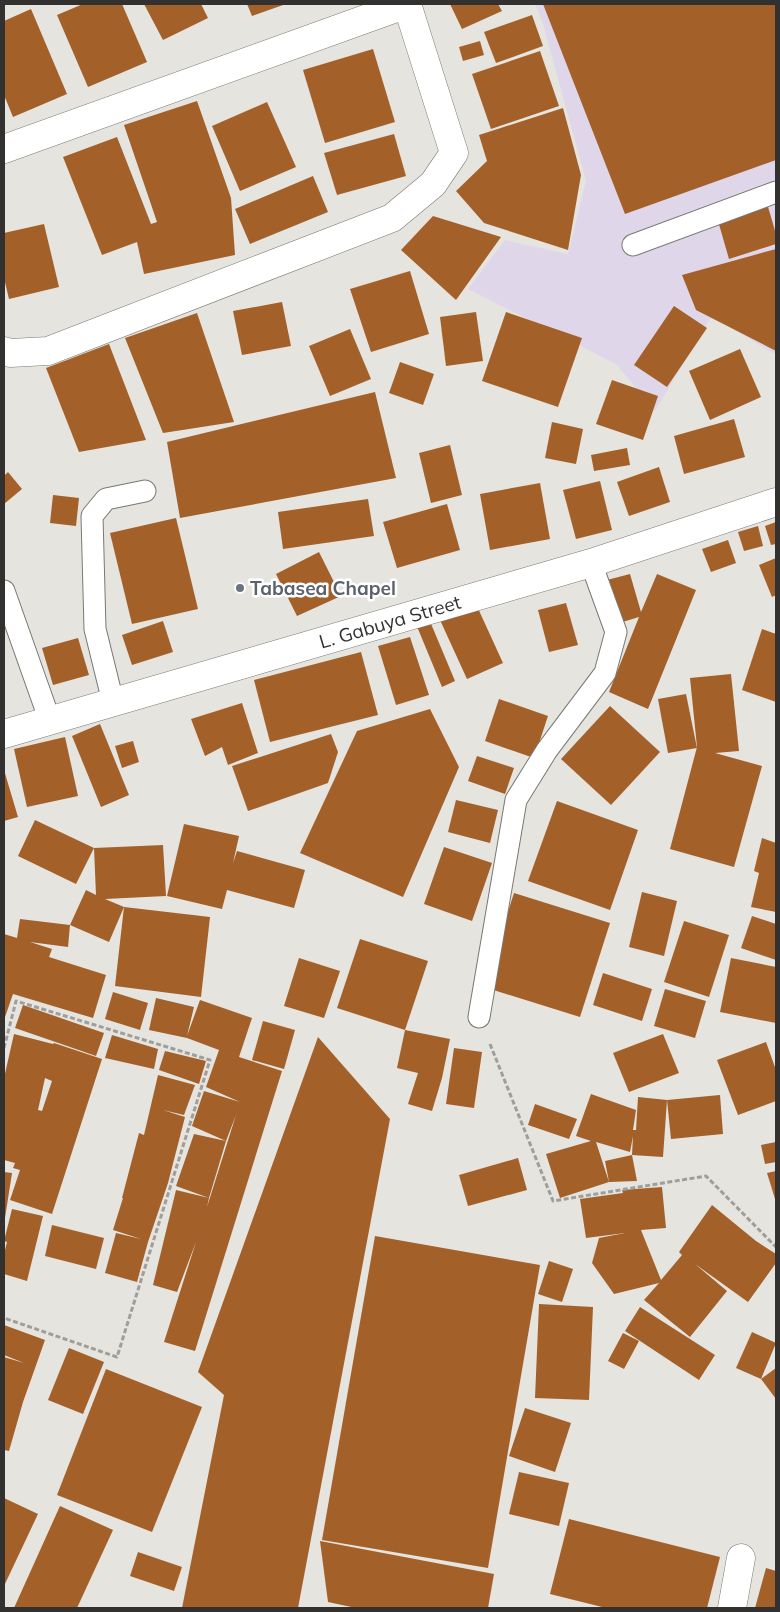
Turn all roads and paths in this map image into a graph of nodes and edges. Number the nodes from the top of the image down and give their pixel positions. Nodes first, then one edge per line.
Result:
1 (407, 4) edge
2 (4, 149) edge
3 (776, 192) edge
4 (633, 245) dead end
5 (4, 352) edge
6 (145, 491) dead end
7 (776, 502) edge
8 (591, 562) junction
9 (4, 591) edge
10 (114, 702) junction
11 (50, 721) junction
12 (4, 734) edge
13 (479, 1017) joint
14 (4, 1048) edge
15 (776, 1247) edge
16 (4, 1318) edge
17 (741, 1558) dead end
18 (732, 1608) edge

1 - 2 street
1 - 5 street
3 - 4 lane
6 - 10 lane
7 - 8 street, L. Gabuya Street
8 - 10 street, L. Gabuya Street
8 - 13 lane
9 - 11 lane
10 - 11 street, L. Gabuya Street
11 - 12 street, L. Gabuya Street
13 - 15 path
14 - 16 path
17 - 18 street

